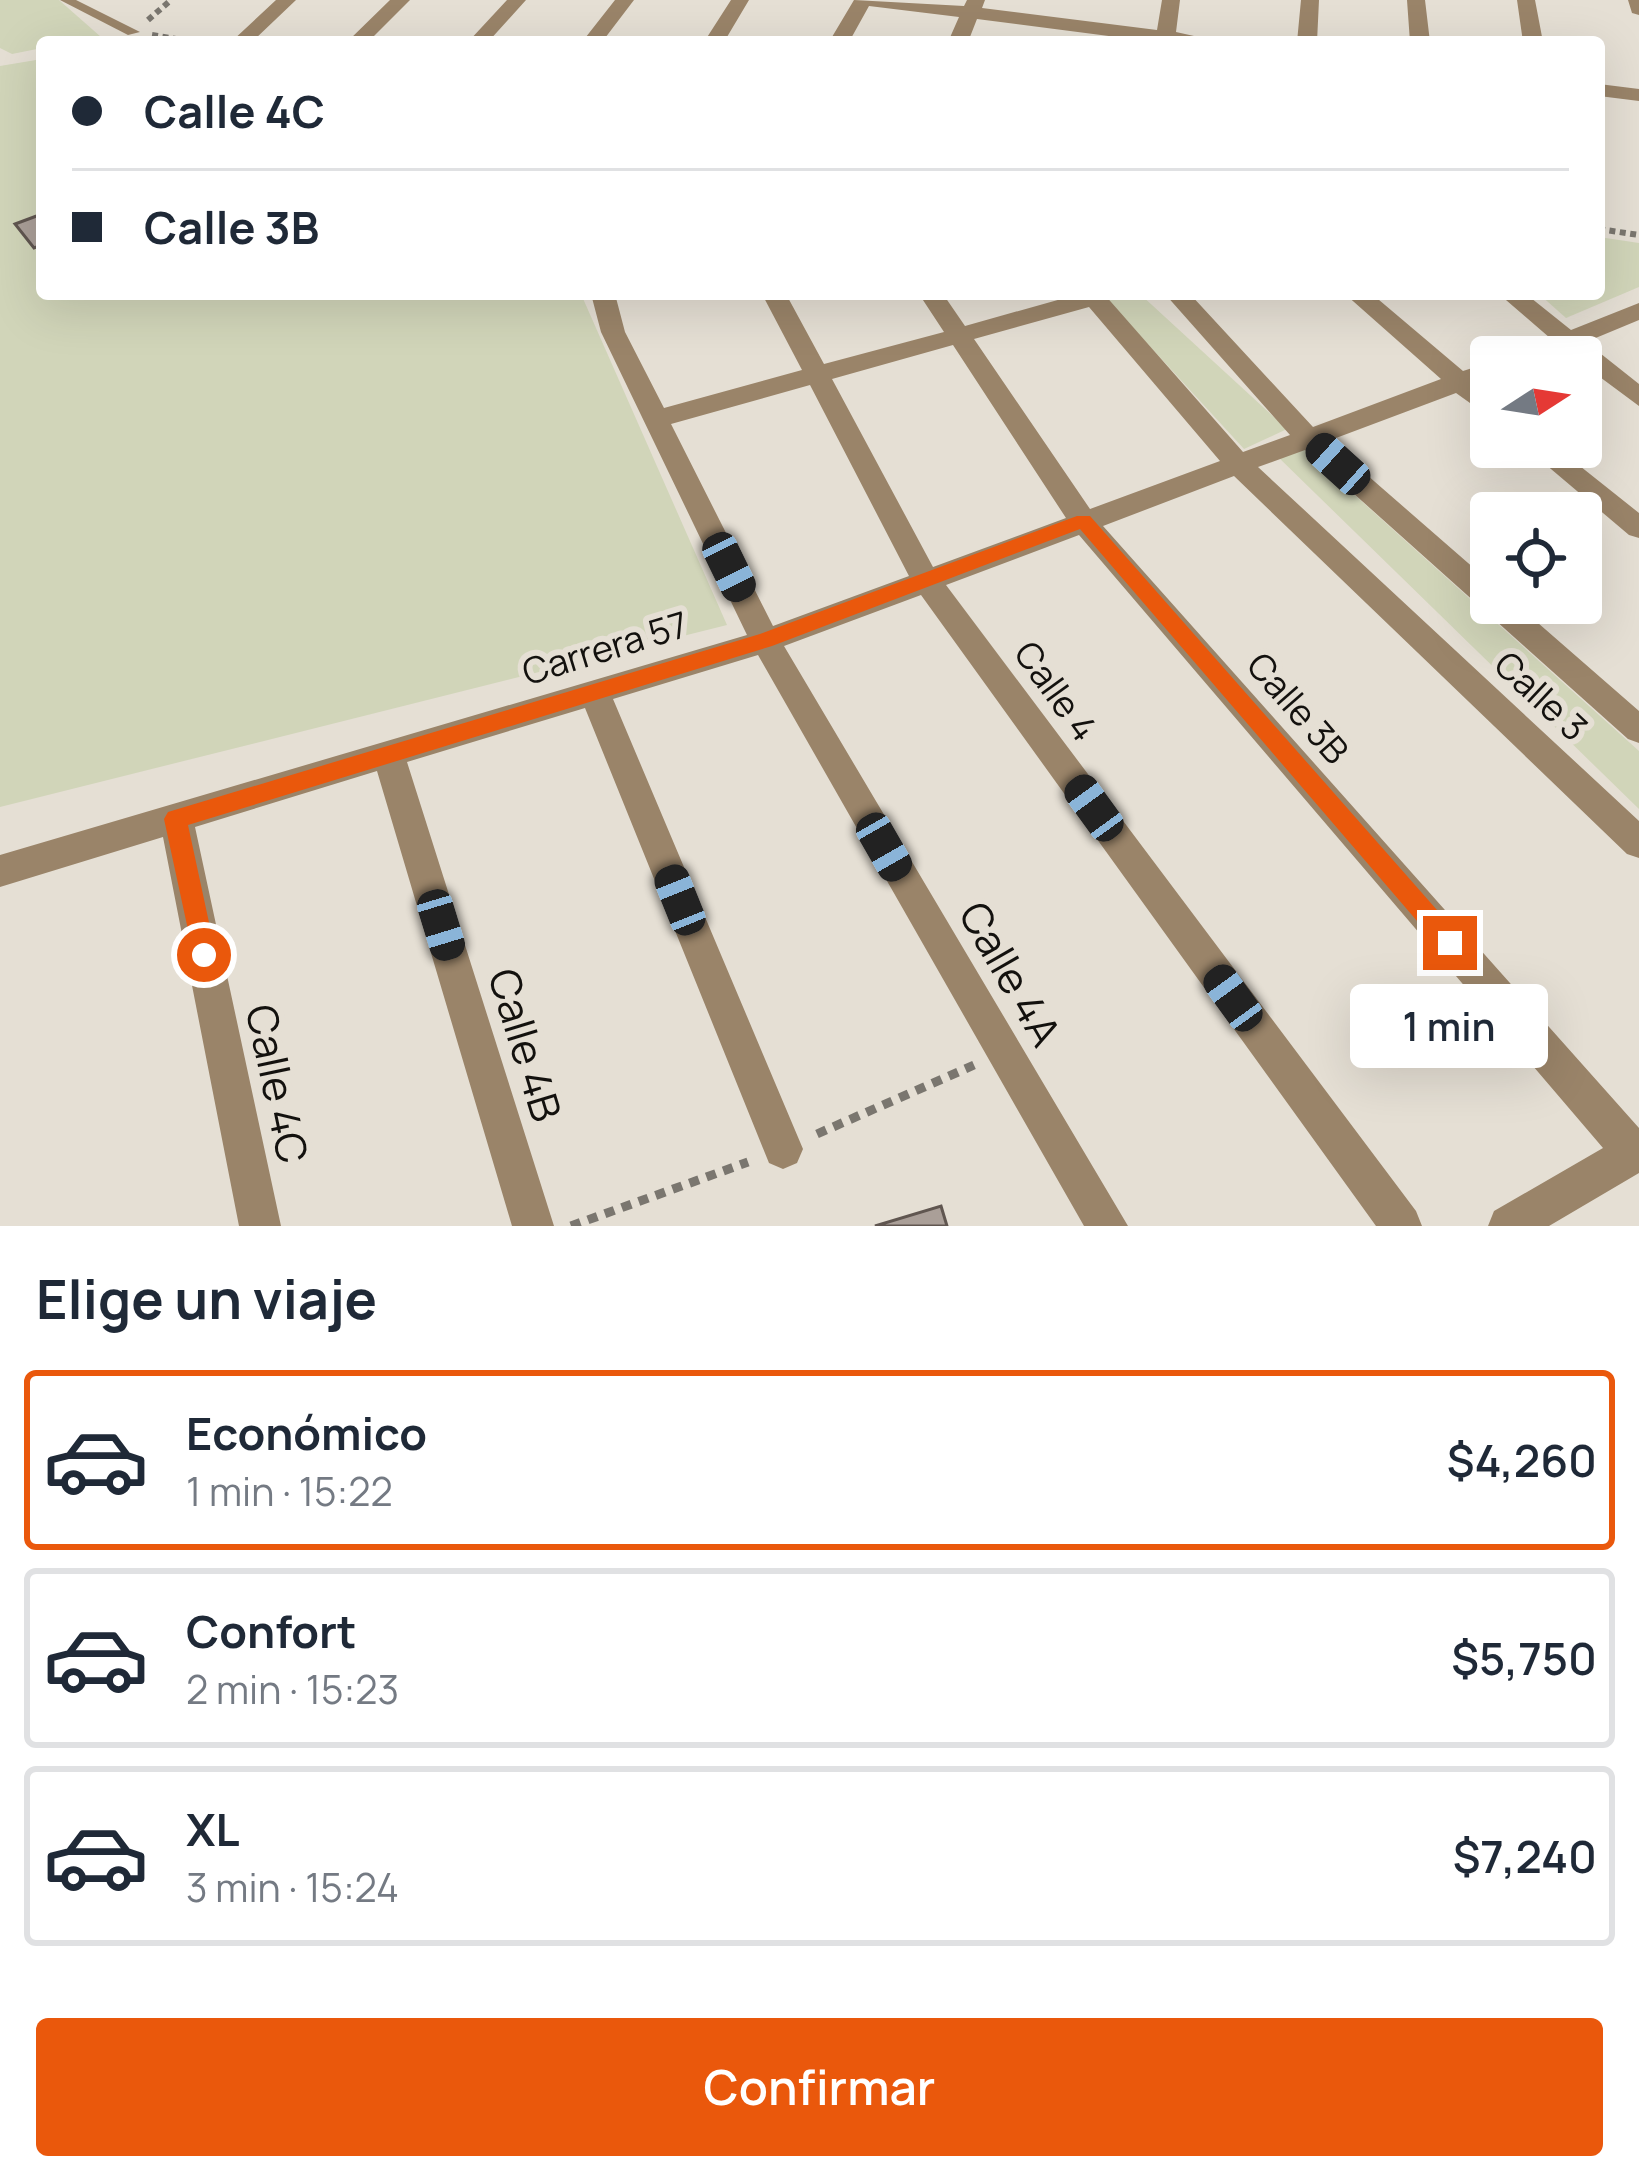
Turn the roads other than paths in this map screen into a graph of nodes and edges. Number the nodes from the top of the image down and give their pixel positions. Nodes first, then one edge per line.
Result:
1 (66, 0) edge
2 (287, 0) edge
3 (400, 0) edge
4 (517, 0) edge
5 (626, 0) edge
6 (740, 0) edge
7 (866, 0) edge
8 (1096, 0) edge
9 (1171, 0) edge
10 (1310, 0) edge
11 (1416, 0) edge
12 (1526, 0) edge
13 (974, 6) edge
14 (133, 32) road end
15 (1084, 34) edge
16 (248, 36) edge
17 (363, 36) edge
18 (484, 36) edge
19 (597, 36) edge
20 (718, 36) edge
21 (843, 36) edge
22 (961, 36) edge
23 (1117, 36) edge
24 (1166, 36) edge
25 (1307, 36) edge
26 (1419, 36) edge
27 (1532, 36) edge
28 (1605, 91) edge
29 (1639, 95) edge
30 (605, 300) edge
31 (777, 300) edge
32 (934, 300) edge
33 (1078, 300) edge
34 (1095, 300) edge
35 (1182, 300) edge
36 (1364, 300) edge
37 (1518, 300) edge
38 (1639, 311) edge
39 (955, 336) junction
40 (1557, 336) edge
41 (1584, 336) edge
42 (1602, 370) edge
43 (814, 374) junction
44 (1470, 377) edge
45 (1457, 382) junction
46 (1470, 392) edge
47 (1639, 397) edge
48 (657, 419) junction
49 (1307, 437) junction
50 (1238, 463) junction
51 (1564, 468) edge
52 (1083, 521) junction
53 (1639, 528) edge
54 (926, 580) junction
55 (1470, 581) edge
56 (1519, 624) edge
57 (765, 641) junction
58 (594, 692) junction
59 (1639, 730) edge
60 (388, 753) junction
61 (176, 819) junction
62 (1639, 843) edge
63 (0, 871) edge
64 (783, 1149) dead end
65 (1636, 1152) edge
66 (260, 1226) edge
67 (533, 1226) edge
68 (1107, 1226) edge
69 (1401, 1226) edge
70 (1510, 1226) edge

1 - 14 lane
2 - 16 street
3 - 17 street
4 - 18 street
5 - 19 street
6 - 20 street
7 - 13 street
7 - 21 street
8 - 15 street
9 - 24 street
10 - 25 street
11 - 26 street
12 - 27 street
13 - 15 street
13 - 22 street
15 - 23 street
28 - 29 street
30 - 48 street
31 - 43 street, Calle 4
32 - 39 street, Calle 3B
33 - 39 street
34 - 50 street, Calle 3
35 - 49 street, Calle 3
36 - 45 street
37 - 40 street
38 - 41 street
39 - 43 street
39 - 52 street, Calle 3B
42 - 47 street
43 - 48 street
43 - 54 street, Calle 4
44 - 45 street, Carrera 57
45 - 46 street
45 - 49 street, Carrera 57
48 - 57 street
49 - 50 street, Carrera 57
49 - 55 street, Calle 3
50 - 52 street, Carrera 57
50 - 62 street, Calle 3
51 - 53 street
52 - 54 street, Carrera 57
52 - 65 street, Calle 3B
54 - 57 street, Carrera 57
54 - 69 street, Calle 4
56 - 59 street, Calle 3
57 - 58 street, Carrera 57
57 - 68 street, Calle 4A
58 - 60 street, Carrera 57
58 - 64 street
60 - 61 street, Carrera 57
60 - 67 street, Calle 4B
61 - 63 street, Carrera 57
61 - 66 street, Calle 4C
65 - 70 street

